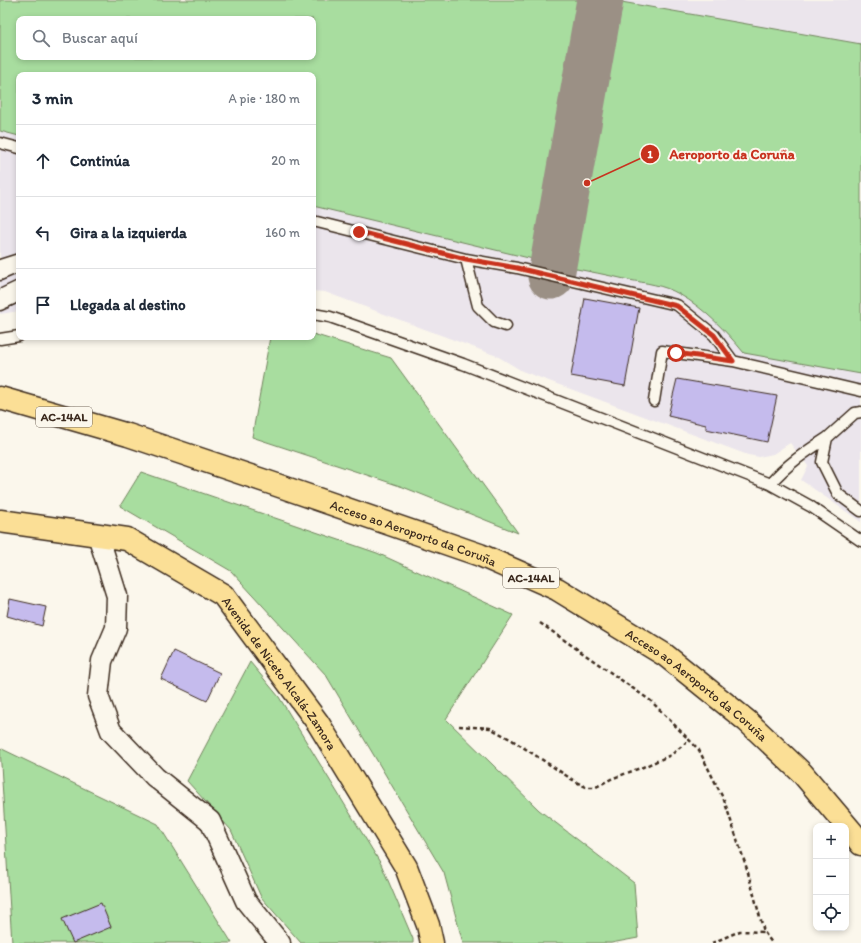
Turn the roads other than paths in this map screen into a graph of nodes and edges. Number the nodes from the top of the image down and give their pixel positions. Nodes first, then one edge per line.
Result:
1 (0, 143) edge
2 (16, 147) edge
3 (316, 222) edge
4 (466, 259) junction
5 (16, 260) edge
6 (0, 266) edge
7 (16, 268) edge
8 (0, 275) edge
9 (16, 287) edge
10 (16, 294) edge
11 (0, 295) edge
12 (0, 306) edge
13 (316, 315) edge
14 (506, 326) dead end
15 (16, 336) edge
16 (0, 339) edge
17 (733, 361) junction
18 (861, 391) edge
19 (0, 398) edge
20 (654, 401) dead end
21 (861, 412) edge
22 (827, 438) junction
23 (770, 484) junction
24 (861, 511) edge
25 (0, 521) edge
26 (98, 535) junction
27 (861, 541) edge
28 (861, 844) edge
29 (280, 943) edge
30 (432, 943) edge

1 - 2 lane
3 - 4 lane
4 - 14 lane
4 - 17 lane
5 - 6 lane
7 - 8 lane
9 - 11 lane
10 - 12 lane
13 - 23 lane
15 - 16 lane
17 - 18 lane
17 - 20 lane
19 - 28 highway, Acceso ao Aeroporto da Coruña / AC-14AL
21 - 22 lane
22 - 23 lane
22 - 24 lane
23 - 27 lane
25 - 26 highway, Avenida de Niceto Alcalá-Zamora
26 - 29 street
26 - 30 highway, Avenida de Niceto Alcalá-Zamora

